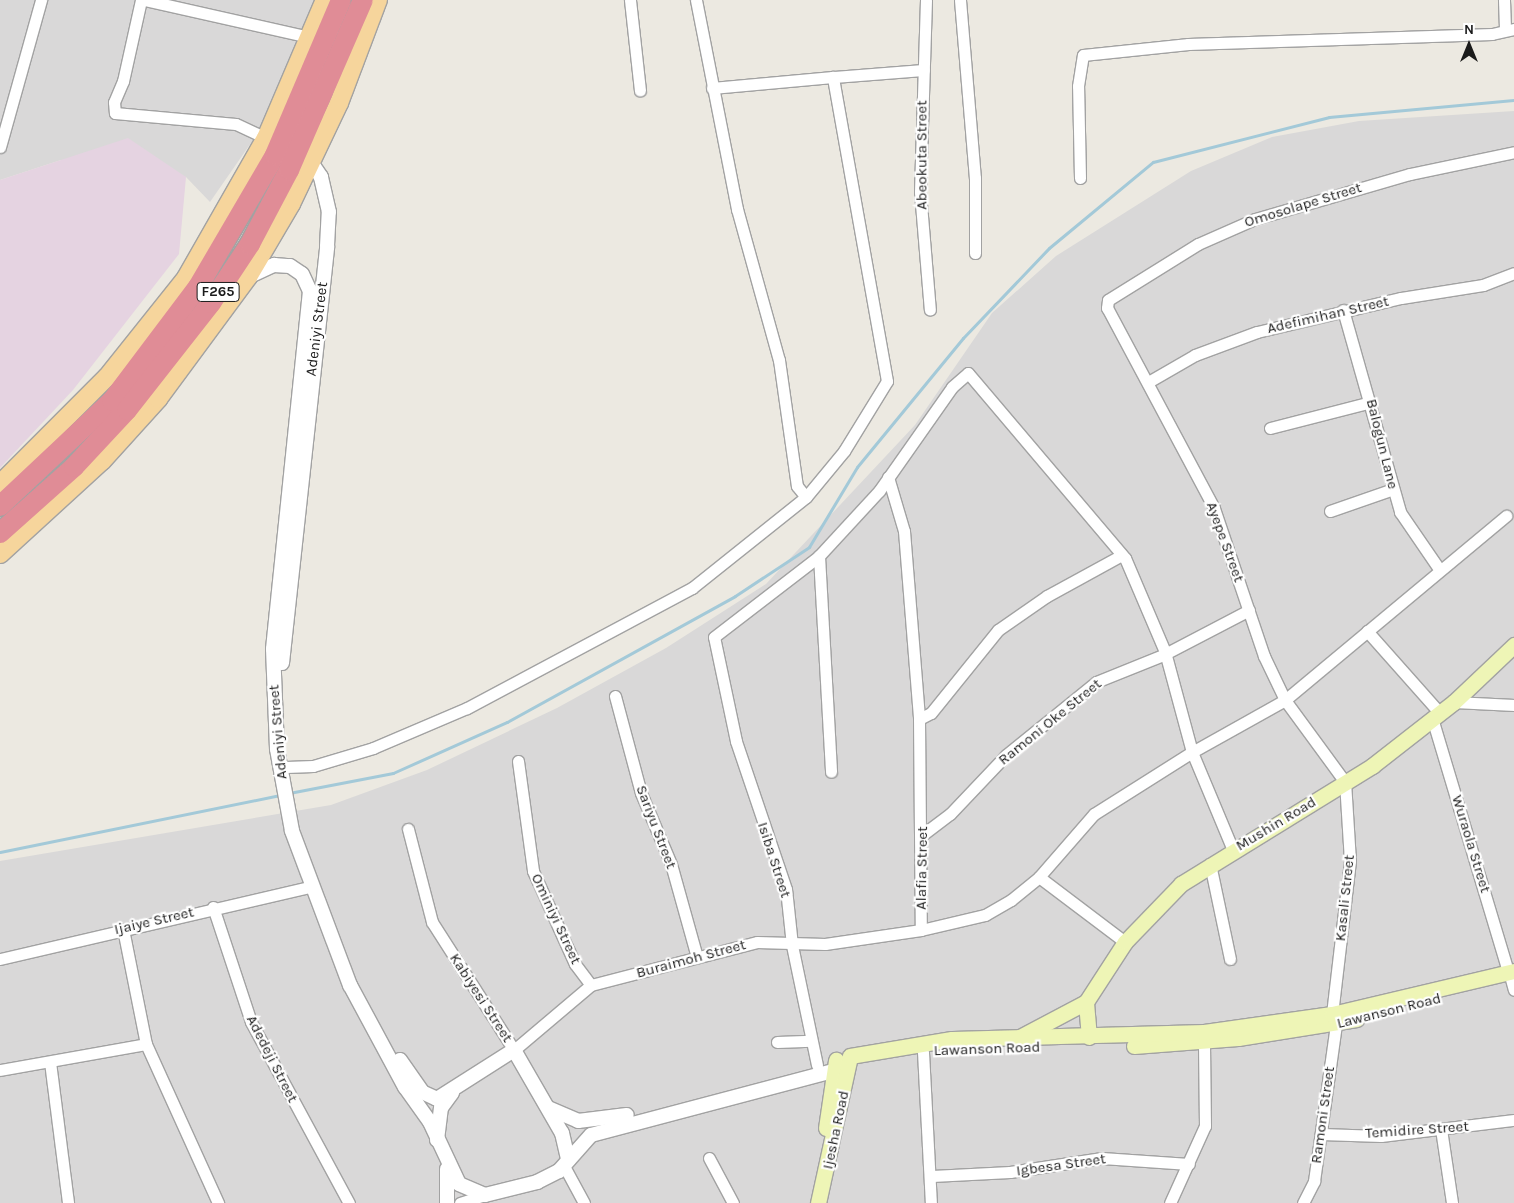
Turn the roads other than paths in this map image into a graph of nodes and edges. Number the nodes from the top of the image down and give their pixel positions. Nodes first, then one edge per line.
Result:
1 (41, 0) edge
2 (143, 0) edge
3 (325, 0) edge
4 (341, 0) edge
5 (363, 0) edge
6 (378, 0) edge
7 (630, 0) edge
8 (696, 0) edge
9 (926, 0) edge
10 (960, 0) edge
11 (1504, 0) edge
12 (1510, 30) edge
13 (309, 37) junction
14 (924, 70) junction
15 (833, 77) junction
16 (712, 88) junction
17 (640, 90) dead end
18 (266, 138) junction
19 (0, 147) edge
20 (1514, 152) edge
21 (311, 162) junction
22 (1080, 178) dead end
23 (975, 253) dead end
24 (1514, 273) edge
25 (248, 277) junction
26 (1108, 300) joint
27 (930, 310) dead end
28 (1343, 310) junction
29 (1150, 381) junction
30 (1371, 402) junction
31 (1270, 428) dead end
32 (888, 477) junction
33 (0, 484) edge
34 (1393, 489) junction
35 (806, 497) junction
36 (0, 506) edge
37 (1330, 511) dead end
38 (1506, 516) dead end
39 (0, 533) edge
40 (0, 554) edge
41 (1122, 555) junction
42 (819, 556) junction
43 (1439, 569) junction
44 (1249, 610) junction
45 (1368, 631) junction
46 (1514, 645) edge
47 (1165, 652) junction
48 (615, 696) dead end
49 (1285, 700) junction
50 (1454, 702) junction
51 (1514, 705) edge
52 (1436, 715) junction
53 (919, 719) junction
54 (1192, 752) junction
55 (518, 761) dead end
56 (284, 771) junction
57 (831, 772) dead end
58 (1344, 782) junction
59 (408, 829) dead end
60 (296, 830) junction
61 (922, 835) junction
62 (1233, 850) junction
63 (1210, 864) junction
64 (1039, 877) junction
65 (309, 887) junction
66 (213, 908) junction
67 (123, 928) junction
68 (921, 930) junction
69 (1125, 942) junction
70 (792, 945) junction
71 (697, 957) junction
72 (1230, 958) dead end
73 (0, 959) edge
74 (1512, 978) edge
75 (591, 985) junction
76 (1086, 1002) junction
77 (1334, 1019) junction
78 (1020, 1037) junction
79 (1089, 1037) junction
80 (811, 1041) junction
81 (1204, 1041) junction
82 (776, 1042) dead end
83 (146, 1044) junction
84 (514, 1050) junction
85 (923, 1052) junction
86 (50, 1062) junction
87 (843, 1063) junction
88 (816, 1065) junction
89 (0, 1070) edge
90 (454, 1091) junction
91 (546, 1107) junction
92 (1514, 1120) edge
93 (1441, 1129) junction
94 (1321, 1134) junction
95 (437, 1140) junction
96 (444, 1156) junction
97 (709, 1158) dead end
98 (566, 1163) junction
99 (1190, 1164) junction
100 (932, 1176) junction
101 (818, 1185) junction
102 (485, 1195) junction
103 (464, 1202) edge
104 (68, 1203) edge
105 (218, 1203) edge
106 (349, 1203) edge
107 (447, 1203) edge
108 (584, 1203) edge
109 (733, 1203) edge
110 (808, 1203) edge
111 (818, 1203) edge
112 (931, 1203) edge
113 (1170, 1203) edge
114 (1303, 1203) edge
115 (1452, 1203) edge

1 - 19 street
2 - 13 street
2 - 18 street
3 - 13 main road
4 - 36 highway, F265
5 - 39 highway, F265
6 - 21 main road
7 - 17 street
8 - 16 street
9 - 14 street, Abeokuta Street
10 - 23 street
11 - 12 street
12 - 22 street
13 - 18 main road
14 - 15 street
14 - 27 street, Abeokuta Street
15 - 16 street
15 - 35 street
16 - 35 street
18 - 33 main road
20 - 26 street, Omosolape Street
21 - 25 main road
21 - 56 street, Adeniyi Street
24 - 28 street, Adefimihan Street
25 - 40 main road
25 - 56 street, Adeniyi Street
26 - 29 street, Ayepe Street
28 - 29 street, Adefimihan Street
28 - 30 street, Balogun Lane
29 - 44 street, Ayepe Street
30 - 31 street
30 - 34 street, Balogun Lane
32 - 41 street
32 - 42 street
32 - 53 street, Alafia Street
34 - 37 street
34 - 43 street, Balogun Lane
35 - 56 street
38 - 43 street, Alafia Street
41 - 47 street
41 - 53 street
42 - 57 street
42 - 70 street, Isiba Street
43 - 45 street, Alafia Street
44 - 47 street, Ramoni Oke Street
44 - 49 street, Ayepe Street
45 - 49 street, Alafia Street
45 - 52 street
46 - 50 main road, Mushin Road
47 - 54 street
47 - 61 street, Ramoni Oke Street
48 - 71 street, Sariyu Street
49 - 54 street, Alafia Street
49 - 58 street, Ayepe Street
50 - 51 street
50 - 52 main road, Mushin Road
52 - 58 main road, Mushin Road
52 - 74 street, Wuraola Street
53 - 61 street, Alafia Street
54 - 62 street
54 - 64 street, Alafia Street
55 - 75 street, Ominiyi Street
56 - 60 street, Adeniyi Street
58 - 62 main road, Mushin Road
58 - 77 street, Kasali Street
59 - 84 street, Kabiyesi Street
60 - 65 street, Adeniyi Street
60 - 90 street, Adeniyi Street
61 - 68 street, Alafia Street
62 - 63 main road, Mushin Road
63 - 69 main road, Mushin Road
63 - 72 street
64 - 68 street, Alafia Street
64 - 69 street
65 - 66 street, Ijaiye Street
65 - 95 street, Adeniyi Street
66 - 67 street, Ijaiye Street
66 - 106 street, Adedeji Street
67 - 73 street, Ijaiye Street
67 - 83 street
68 - 70 street, Buraimoh Street
69 - 76 main road, Mushin Road
70 - 71 street, Buraimoh Street
70 - 80 street, Isiba Street
71 - 75 street, Buraimoh Street
74 - 77 main road, Lawanson Road
75 - 84 street, Buraimoh Street
76 - 78 main road
76 - 79 main road
77 - 79 main road, Lawanson Road
77 - 81 main road, Lawanson Road
77 - 94 street, Ramoni Street
78 - 79 main road, Lawanson Road
78 - 87 main road, Lawanson Road
80 - 82 street
80 - 88 street, Isiba Street
81 - 85 main road, Lawanson Road
81 - 99 street
83 - 86 street
83 - 105 street
84 - 90 street
84 - 91 street, Kabiyesi Street
85 - 87 main road, Lawanson Road
85 - 100 street
86 - 89 street
86 - 104 street
87 - 88 street
87 - 98 street, Lawanson Road
87 - 101 main road, Ijesha Road
88 - 91 street
90 - 95 street
91 - 98 street, Kabiyesi Street
92 - 93 street, Temidire Street
93 - 94 street, Temidire Street
93 - 115 street
94 - 114 street, Ramoni Street
95 - 96 street, Adeniyi Street
96 - 102 street, Adeniyi Street
96 - 107 street
97 - 109 street
98 - 102 street, Lawanson Road
98 - 108 street
99 - 100 street, Igbesa Street
99 - 113 street
100 - 112 street
101 - 110 main road, Ijesha Road
101 - 111 main road, Ijesha Road
102 - 103 street

